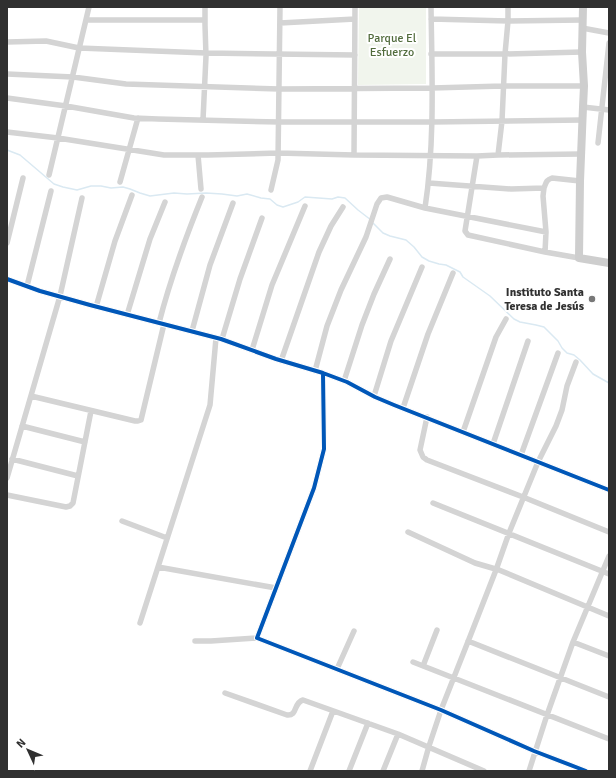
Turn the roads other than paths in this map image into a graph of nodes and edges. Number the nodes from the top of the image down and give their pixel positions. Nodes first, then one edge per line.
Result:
1 (89, 7) edge
2 (205, 7) edge
3 (280, 7) edge
4 (355, 7) edge
5 (431, 7) edge
6 (508, 7) edge
7 (583, 7) edge
8 (355, 19) junction
9 (431, 19) junction
10 (86, 20) junction
11 (205, 20) junction
12 (508, 21) junction
13 (280, 23) junction
14 (582, 24) junction
15 (609, 33) edge
16 (7, 42) edge
17 (609, 43) edge
18 (79, 48) junction
19 (582, 52) junction
20 (206, 54) junction
21 (279, 54) junction
22 (431, 54) junction
23 (505, 54) junction
24 (355, 55) junction
25 (7, 74) edge
26 (72, 77) junction
27 (205, 86) junction
28 (504, 86) junction
29 (584, 86) junction
30 (432, 88) junction
31 (279, 89) junction
32 (355, 89) junction
33 (7, 98) edge
34 (66, 106) junction
35 (584, 107) junction
36 (602, 109) junction
37 (609, 110) edge
38 (138, 118) junction
39 (203, 120) junction
40 (582, 120) junction
41 (502, 121) junction
42 (279, 122) junction
43 (354, 122) junction
44 (432, 122) junction
45 (7, 132) edge
46 (58, 138) junction
47 (598, 143) dead end
48 (129, 150) junction
49 (278, 153) junction
50 (581, 154) junction
51 (198, 155) junction
52 (498, 155) junction
53 (354, 156) junction
54 (430, 156) junction
55 (478, 156) junction
56 (49, 175) dead end
57 (23, 178) dead end
58 (580, 181) junction
59 (120, 182) dead end
60 (428, 183) junction
61 (472, 186) junction
62 (544, 188) junction
63 (201, 189) dead end
64 (271, 190) dead end
65 (51, 191) dead end
66 (132, 195) dead end
67 (202, 197) dead end
68 (82, 198) dead end
69 (165, 202) dead end
70 (233, 203) dead end
71 (305, 206) dead end
72 (344, 207) dead end
73 (424, 208) junction
74 (467, 217) junction
75 (262, 218) dead end
76 (546, 232) junction
77 (7, 243) edge
78 (545, 252) junction
79 (579, 258) junction
80 (390, 260) dead end
81 (609, 263) edge
82 (422, 267) dead end
83 (453, 272) dead end
84 (7, 279) edge
85 (28, 286) junction
86 (60, 296) junction
87 (96, 307) junction
88 (127, 315) junction
89 (506, 319) dead end
90 (161, 323) junction
91 (192, 331) junction
92 (219, 338) junction
93 (528, 341) dead end
94 (252, 350) junction
95 (558, 353) dead end
96 (281, 361) junction
97 (576, 362) dead end
98 (315, 370) junction
99 (323, 373) junction
100 (344, 380) junction
101 (31, 396) junction
102 (374, 396) junction
103 (403, 408) junction
104 (91, 411) junction
105 (426, 417) junction
106 (22, 426) junction
107 (463, 432) junction
108 (85, 442) junction
109 (493, 444) junction
110 (521, 455) junction
111 (12, 459) junction
112 (538, 462) junction
113 (78, 476) junction
114 (7, 478) edge
115 (609, 490) edge
116 (7, 494) edge
117 (524, 497) junction
118 (433, 502) dead end
119 (122, 522) dead end
120 (408, 532) dead end
121 (609, 532) edge
122 (509, 533) junction
123 (167, 538) junction
124 (609, 556) edge
125 (158, 567) junction
126 (496, 570) junction
127 (603, 571) junction
128 (609, 574) edge
129 (276, 588) junction
130 (588, 607) junction
131 (609, 616) edge
132 (140, 622) dead end
133 (436, 630) dead end
134 (354, 631) dead end
135 (257, 638) junction
136 (195, 641) dead end
137 (468, 641) junction
138 (573, 642) junction
139 (609, 656) edge
140 (413, 662) dead end
141 (423, 666) junction
142 (337, 669) junction
143 (453, 678) junction
144 (560, 678) junction
145 (225, 693) dead end
146 (609, 697) edge
147 (333, 710) junction
148 (440, 710) junction
149 (547, 715) junction
150 (368, 723) junction
151 (398, 734) junction
152 (609, 739) edge
153 (428, 747) junction
154 (535, 752) junction
155 (310, 771) edge
156 (350, 771) edge
157 (383, 771) edge
158 (422, 771) edge
159 (484, 771) edge
160 (529, 771) edge
161 (586, 771) edge

1 - 10 street
2 - 11 street
3 - 13 street
4 - 8 street
5 - 9 street
6 - 12 street
7 - 14 street
8 - 13 street
8 - 24 street
9 - 12 street
9 - 22 street
10 - 11 street
10 - 18 street
11 - 20 street
12 - 14 street
12 - 23 street
13 - 21 street
14 - 15 street
14 - 19 street
16 - 18 street
17 - 36 street
18 - 20 street
18 - 26 street
19 - 23 street
19 - 29 street
20 - 21 street
20 - 27 street
21 - 24 street
21 - 31 street
22 - 23 street
22 - 30 street
23 - 28 street
24 - 32 street
25 - 26 street
26 - 27 street
26 - 34 street
27 - 31 street
27 - 39 street
28 - 29 street
28 - 30 street
28 - 41 street
29 - 35 street
30 - 32 street
30 - 44 street
31 - 32 street
31 - 42 street
32 - 43 street
33 - 34 street
34 - 38 street
34 - 46 street
35 - 36 street
35 - 40 street
36 - 37 street
36 - 47 street
38 - 39 street
38 - 48 street
39 - 42 street
40 - 41 street
40 - 50 street
41 - 44 street
41 - 52 street
42 - 43 street
42 - 49 street
43 - 44 street
43 - 53 street
44 - 54 street
45 - 46 street
46 - 48 street
46 - 56 street
48 - 51 street
48 - 59 street
49 - 51 street
49 - 53 street
49 - 64 street
50 - 52 street
50 - 58 street
51 - 63 street
52 - 55 street
53 - 54 street
54 - 55 street
54 - 60 street
55 - 61 street
57 - 77 street
58 - 62 street
58 - 79 street
60 - 61 street
60 - 73 street
61 - 62 street
61 - 74 street
62 - 76 street
65 - 85 street
66 - 87 street
67 - 90 street
68 - 86 street
69 - 88 street
70 - 91 street
71 - 94 street
72 - 96 street
73 - 74 street
73 - 98 street
74 - 76 street
74 - 78 street
75 - 92 street
76 - 78 street
78 - 79 street
79 - 81 street
80 - 100 street
82 - 102 street
83 - 103 street
84 - 85 street
85 - 86 street
86 - 87 street
86 - 101 street
87 - 88 street
88 - 90 street
89 - 107 street
90 - 91 street
90 - 104 street
91 - 92 street
92 - 94 street
92 - 123 street
93 - 109 street
94 - 96 street
95 - 110 street
96 - 98 street
97 - 112 street
98 - 99 street
99 - 100 street
99 - 129 street
100 - 102 street
101 - 104 street
101 - 106 street
102 - 103 street
103 - 105 street
104 - 108 street
105 - 107 street
105 - 117 street
106 - 108 street
106 - 111 street
107 - 109 street
108 - 113 street
109 - 110 street
110 - 112 street
111 - 113 street
111 - 114 street
112 - 115 street
112 - 117 street
113 - 116 street
117 - 121 street
117 - 122 street
118 - 122 street
119 - 123 street
120 - 126 street
122 - 126 street
122 - 127 street
123 - 125 street
124 - 127 street
125 - 129 street
125 - 132 street
126 - 130 street
126 - 137 street
127 - 128 street
127 - 130 street
129 - 135 street
130 - 131 street
130 - 138 street
133 - 141 street
134 - 142 street
135 - 136 street
135 - 142 street
137 - 143 street
137 - 144 street
138 - 139 street
138 - 144 street
140 - 141 street
141 - 143 street
142 - 148 street
143 - 148 street
143 - 149 street
144 - 146 street
144 - 149 street
145 - 147 street
147 - 150 street
147 - 155 street
148 - 153 street
148 - 154 street
149 - 152 street
149 - 154 street
150 - 151 street
150 - 156 street
151 - 153 street
151 - 157 street
153 - 158 street
153 - 159 street
154 - 160 street
154 - 161 street

